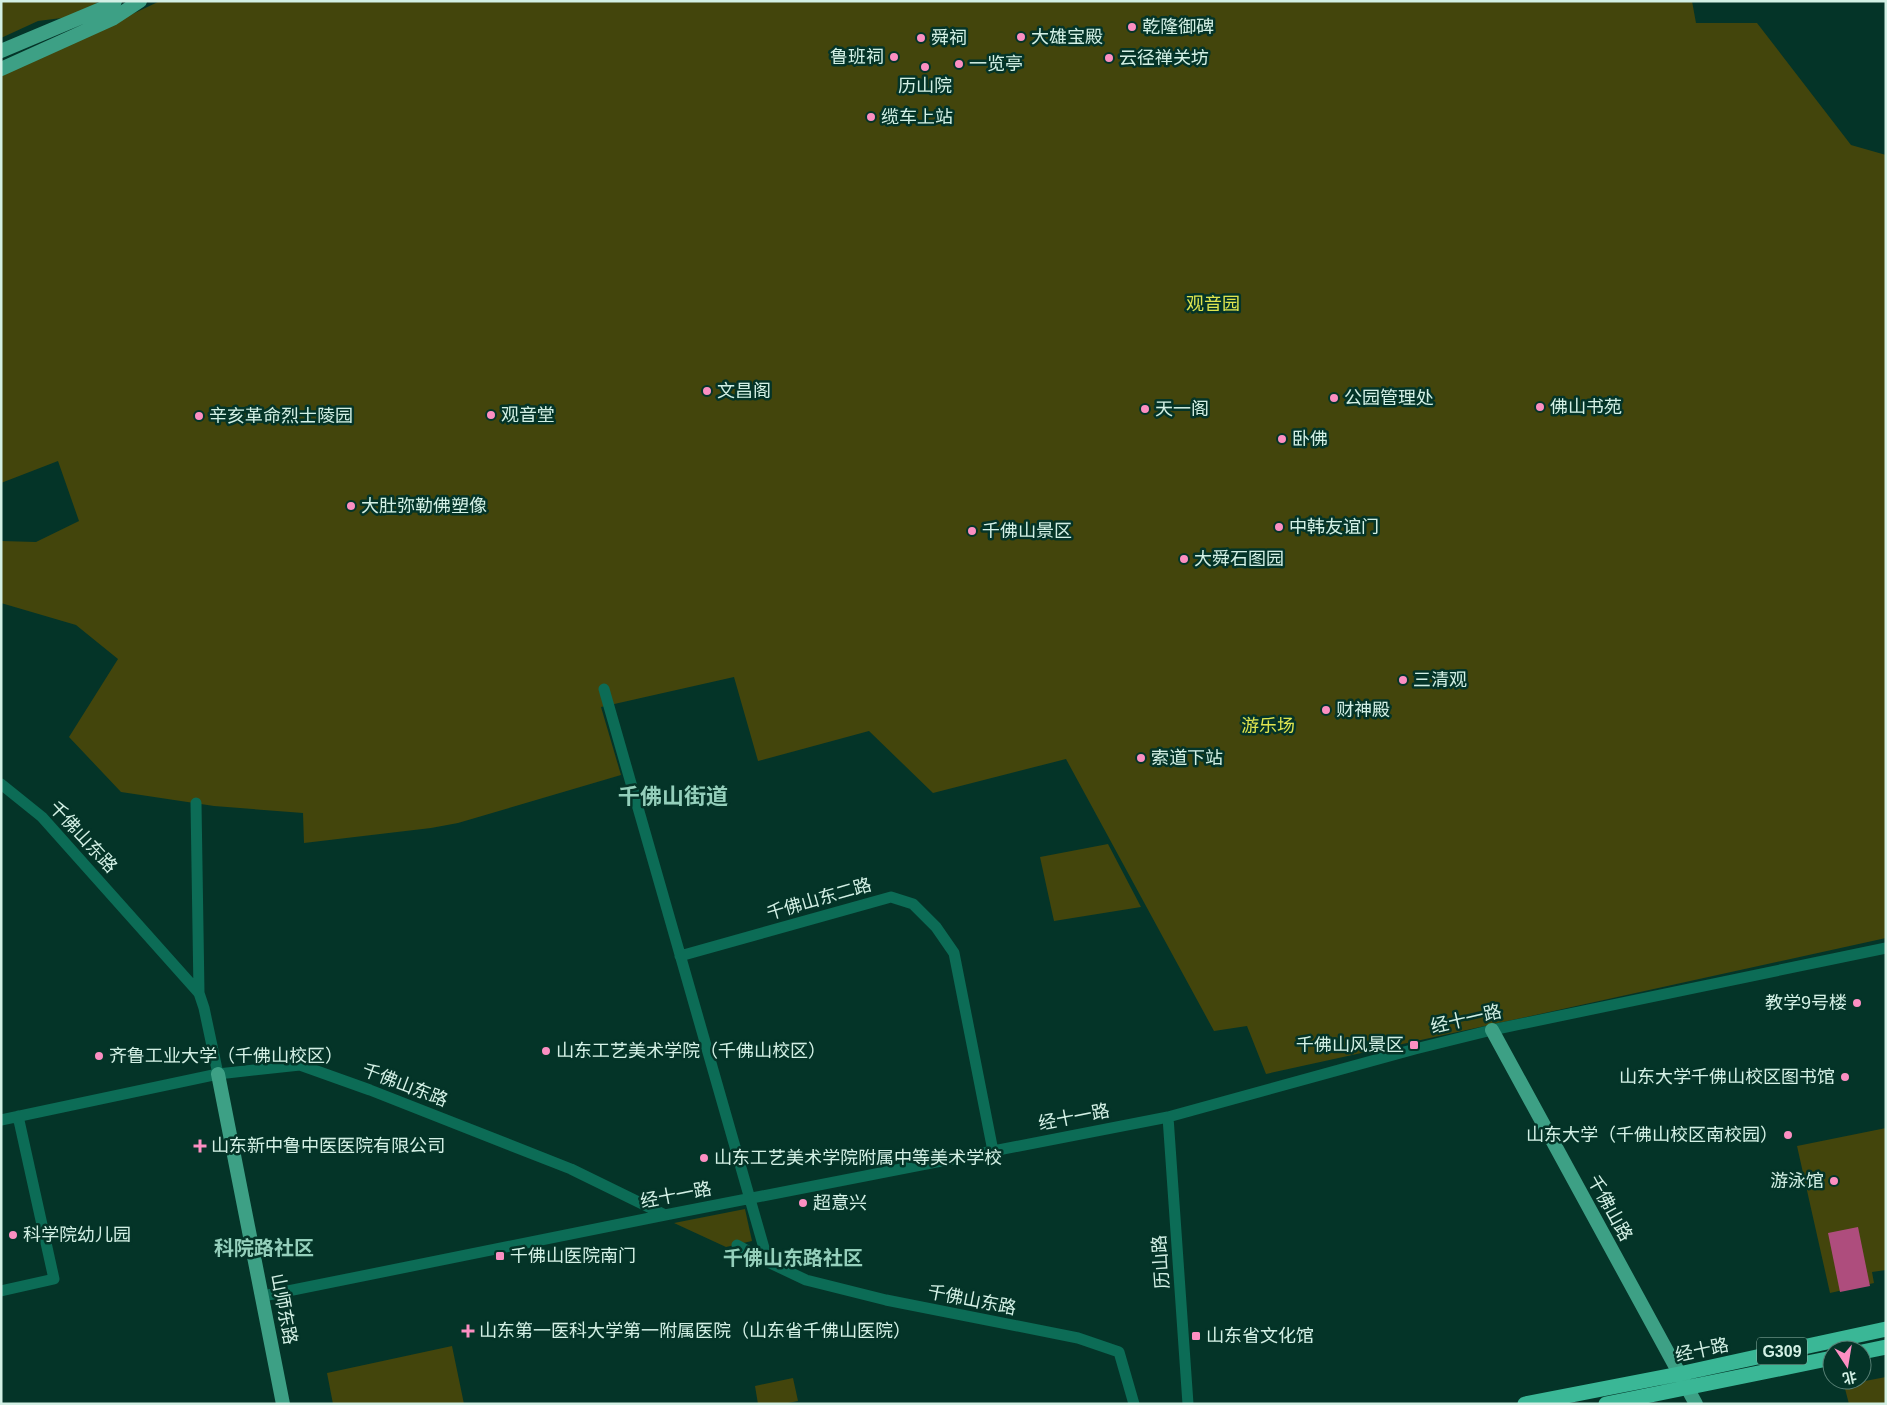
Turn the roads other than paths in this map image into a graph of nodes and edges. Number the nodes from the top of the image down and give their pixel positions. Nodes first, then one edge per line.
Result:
1 (115, 1) edge
2 (140, 1) edge
3 (1, 51) edge
4 (1, 69) edge
5 (604, 689) dead end
6 (1, 784) edge
7 (196, 803) dead end
8 (1886, 948) edge
9 (680, 956) junction
10 (199, 993) junction
11 (1492, 1030) junction
12 (218, 1074) junction
13 (18, 1116) junction
14 (1168, 1117) junction
15 (1, 1120) edge
16 (993, 1151) junction
17 (749, 1198) junction
18 (665, 1215) junction
19 (737, 1245) dead end
20 (768, 1262) junction
21 (1, 1291) edge
22 (263, 1296) junction
23 (1886, 1328) edge
24 (1886, 1347) edge
25 (1872, 1350) edge
26 (1822, 1360) edge
27 (1679, 1374) junction
28 (1686, 1387) junction
29 (283, 1404) edge
30 (1134, 1404) edge
31 (1188, 1404) edge
32 (1525, 1404) edge
33 (1606, 1404) edge
34 (1696, 1404) edge

1 - 3 main road
2 - 4 main road
5 - 9 street
6 - 10 street, 千佛山东路
7 - 10 street
8 - 11 street, 经十一路
9 - 16 street, 千佛山东二路
9 - 17 street
10 - 12 street, 千佛山东路
11 - 14 street, 经十一路
11 - 27 main road, 千佛山路
12 - 13 street
12 - 18 street, 千佛山东路
12 - 22 main road, 山师东路
13 - 15 street
13 - 21 street
14 - 16 street, 经十一路
14 - 31 street, 历山路
16 - 17 street, 经十一路
17 - 18 street, 经十一路
17 - 20 street
18 - 22 street, 经十一路
19 - 20 street, 千佛山东路
20 - 30 street, 千佛山东路
22 - 29 main road, 山师东路
23 - 27 highway, 经十路 / G309
24 - 25 highway
26 - 28 highway, 经十路 / G309
27 - 28 main road, 千佛山路
27 - 32 highway, 经十路 / G309
28 - 33 highway, 经十路 / G309
28 - 34 main road, 千佛山路

